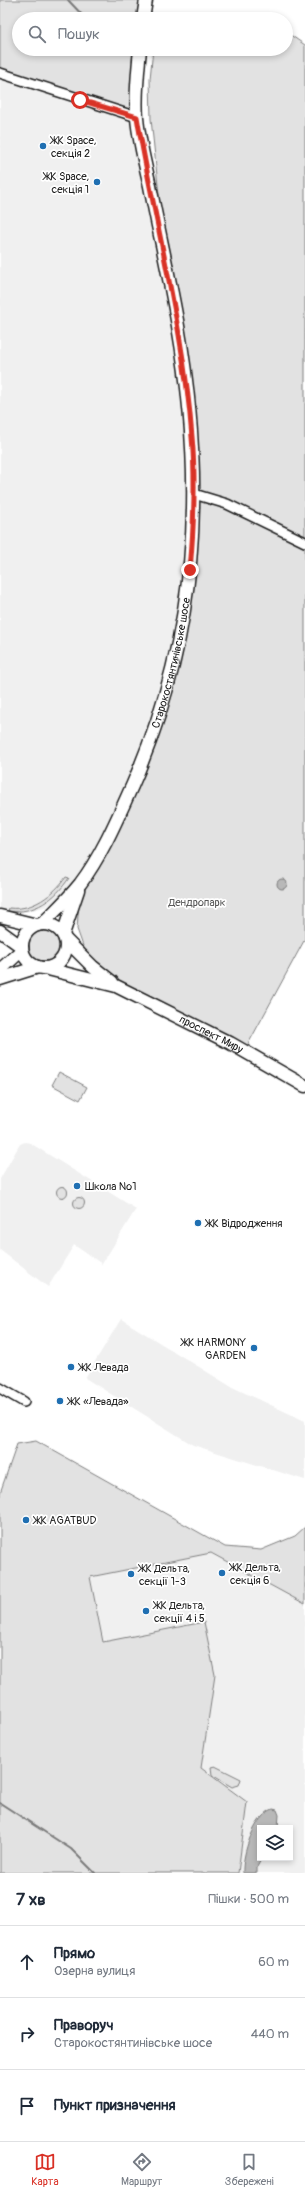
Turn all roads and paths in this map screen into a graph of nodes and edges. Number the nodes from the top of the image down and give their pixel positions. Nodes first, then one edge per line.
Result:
1 (146, 0) edge
2 (144, 12) edge
3 (140, 56) edge
4 (0, 73) edge
5 (137, 117) junction
6 (194, 494) junction
7 (305, 542) edge
8 (82, 881) junction
9 (0, 916) edge
10 (39, 924) junction
11 (0, 931) edge
12 (64, 937) junction
13 (22, 949) junction
14 (41, 968) junction
15 (0, 970) edge
16 (0, 979) edge
17 (116, 986) junction
18 (305, 1086) edge
19 (0, 1388) edge
20 (24, 1402) dead end

1 - 2 main road
3 - 5 main road, Старокостянтинівське шосе
4 - 5 street
5 - 6 main road, Старокостянтинівське шосе
6 - 7 street
6 - 8 main road, Старокостянтинівське шосе
8 - 10 main road
8 - 12 main road
9 - 10 main road
10 - 12 main road
10 - 13 main road
11 - 13 main road
12 - 14 main road
12 - 17 main road, проспект Миру
13 - 14 main road
13 - 15 main road
14 - 16 main road
14 - 17 main road, проспект Миру
17 - 18 main road, проспект Миру
19 - 20 street

